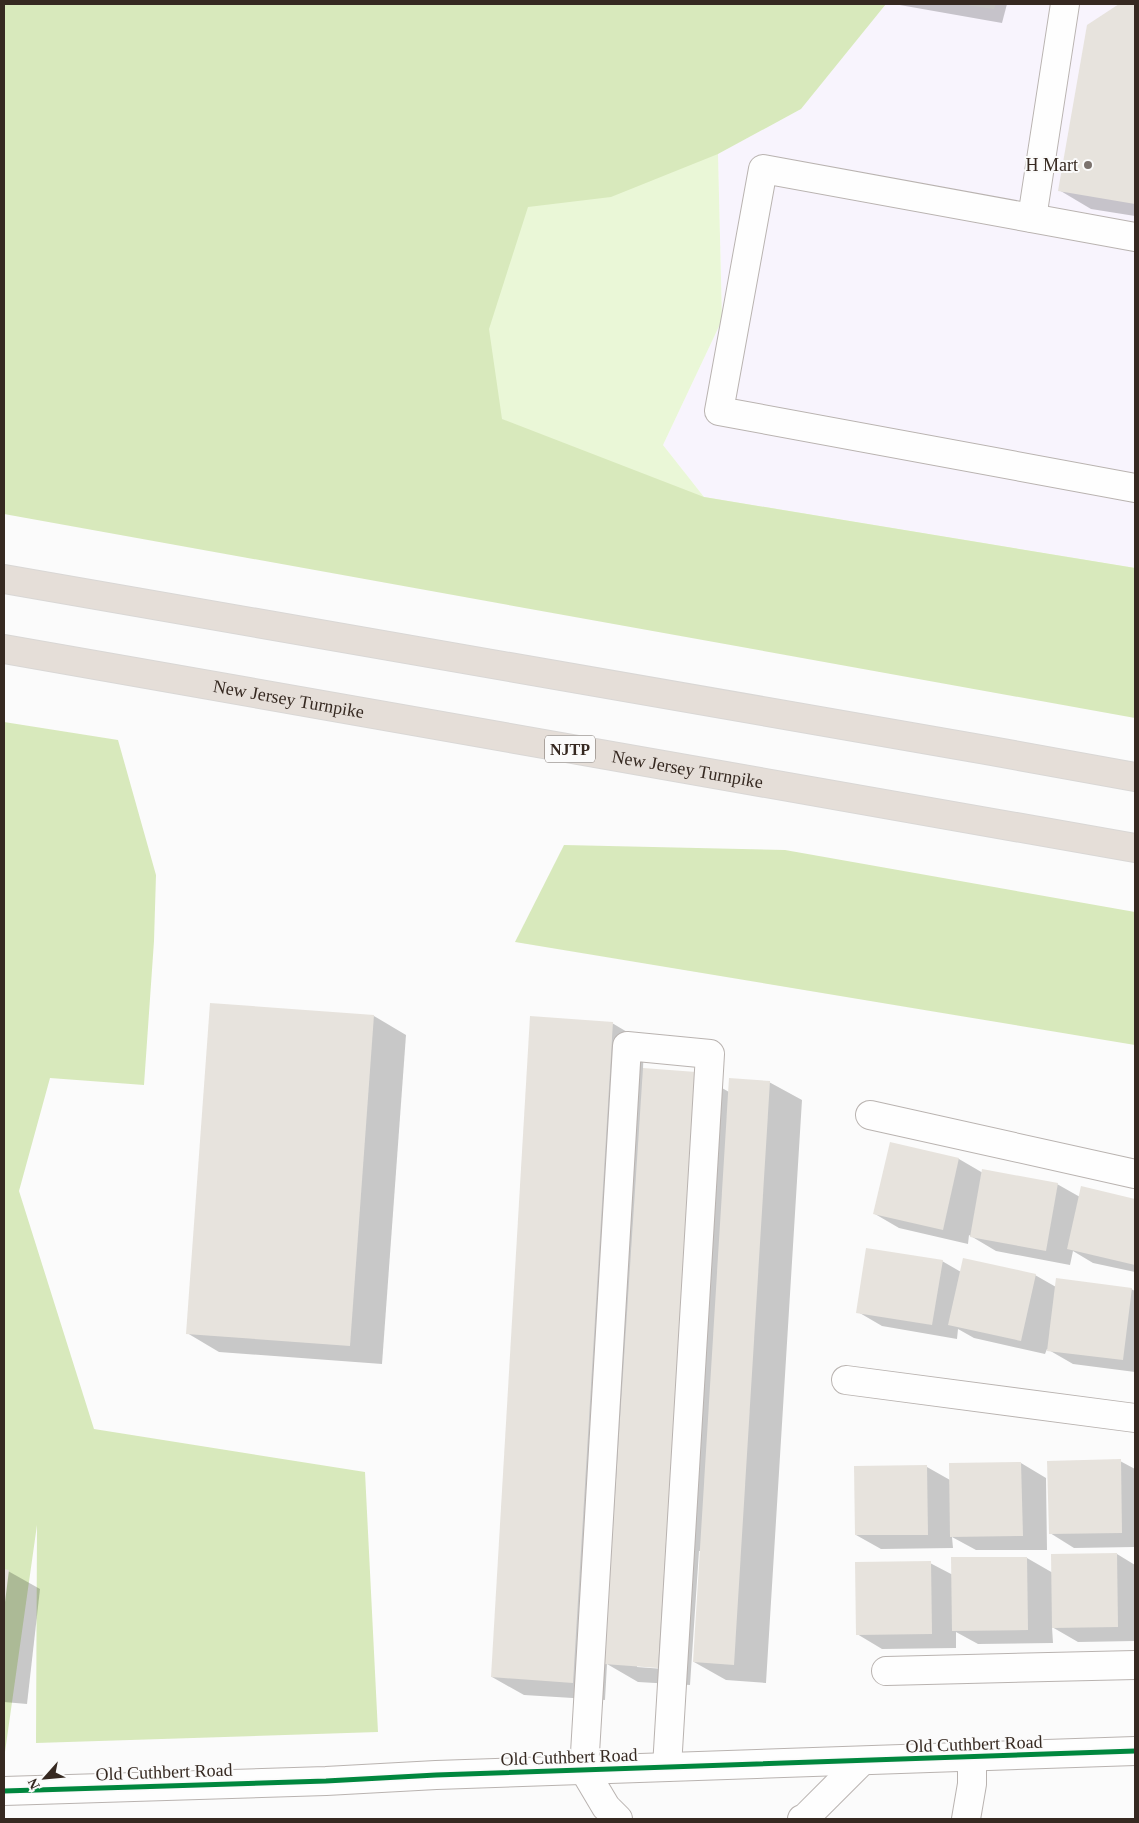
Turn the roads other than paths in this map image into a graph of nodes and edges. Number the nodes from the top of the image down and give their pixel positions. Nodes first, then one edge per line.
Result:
1 (1065, 4) edge
2 (1032, 218) junction
3 (1135, 237) edge
4 (1135, 488) edge
5 (4, 579) edge
6 (4, 648) edge
7 (1135, 778) edge
8 (1135, 848) edge
9 (870, 1115) dead end
10 (1135, 1174) edge
11 (846, 1380) dead end
12 (1135, 1418) edge
13 (1135, 1665) edge
14 (886, 1671) dead end
15 (1135, 1751) edge
16 (972, 1758) junction
17 (861, 1762) junction
18 (667, 1767) junction
19 (584, 1770) junction
20 (4, 1791) edge
21 (618, 1819) edge
22 (805, 1819) edge
23 (966, 1819) edge

1 - 2 street
2 - 3 street
2 - 4 street
5 - 7 highway
6 - 8 highway, New Jersey Turnpike / NJTP
9 - 10 street
11 - 12 street
13 - 14 street
15 - 16 street, Old Cuthbert Road
16 - 17 street, Old Cuthbert Road
16 - 23 street
17 - 18 street, Old Cuthbert Road
17 - 22 street
18 - 19 street, Old Cuthbert Road
18 - 19 street
19 - 20 street, Old Cuthbert Road
19 - 21 street

